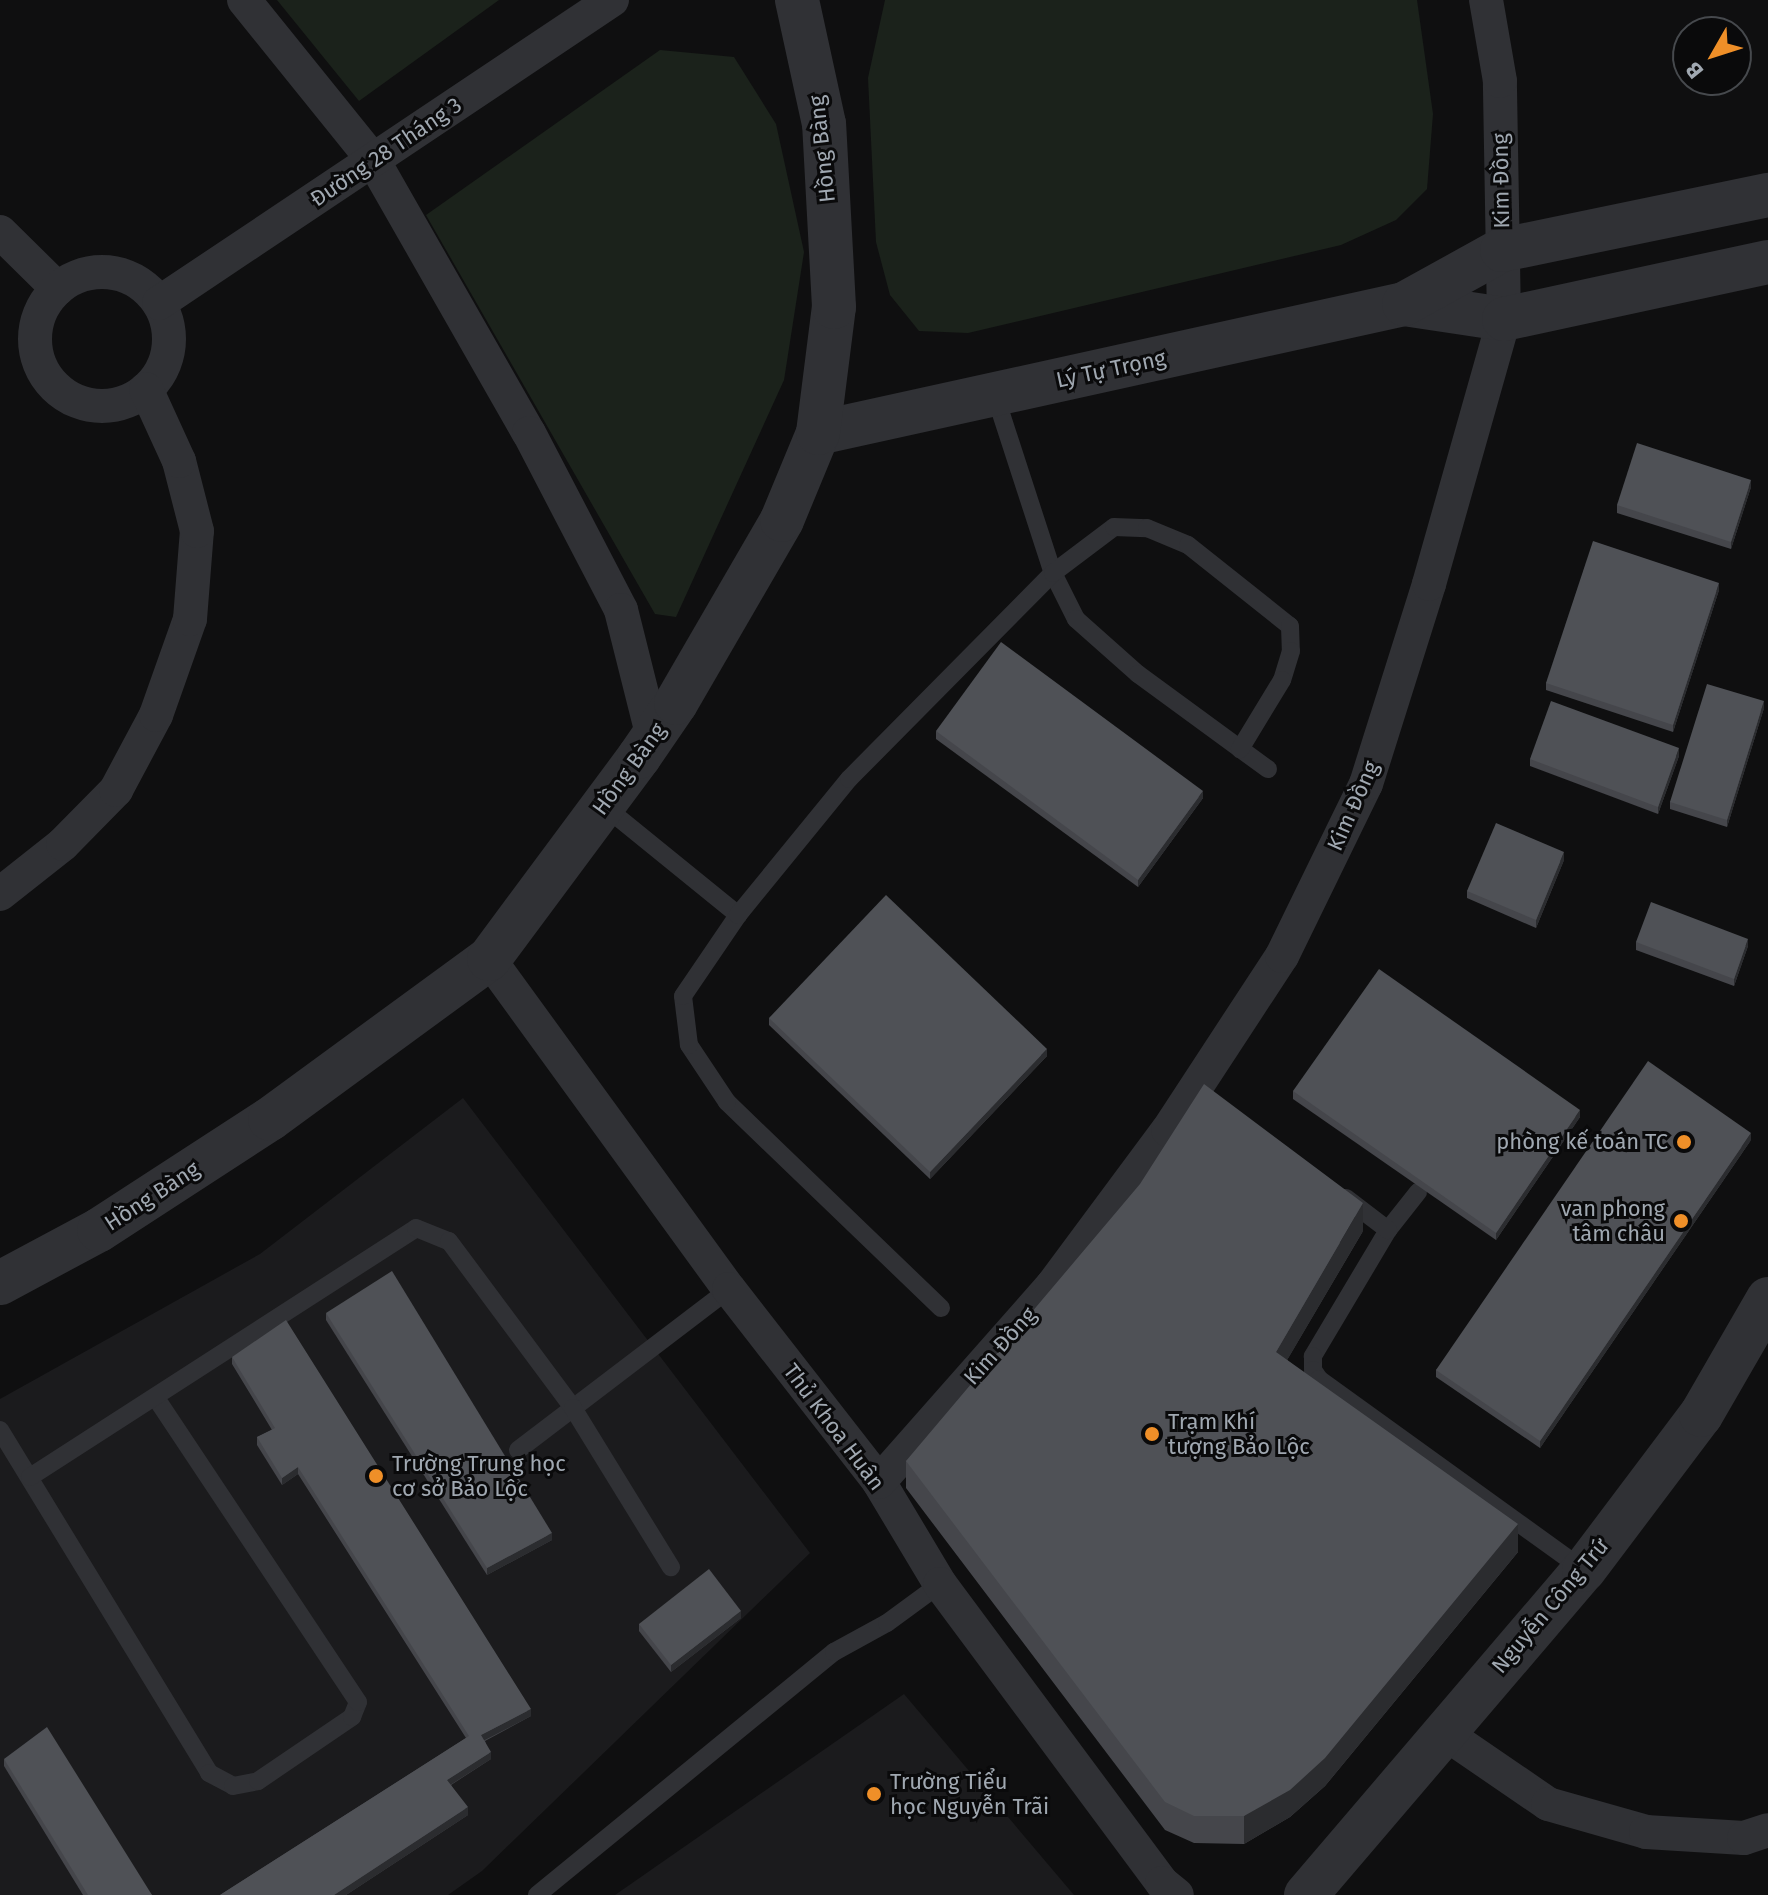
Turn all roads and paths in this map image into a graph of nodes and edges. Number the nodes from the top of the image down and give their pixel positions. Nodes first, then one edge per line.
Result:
1 (244, 0) edge
2 (612, 0) edge
3 (797, 0) edge
4 (1486, 0) edge
5 (373, 160) junction
6 (1768, 195) edge
7 (0, 232) edge
8 (1502, 250) junction
9 (1768, 262) edge
10 (58, 289) junction
11 (159, 303) junction
12 (1404, 304) junction
13 (1504, 319) junction
14 (146, 389) junction
15 (995, 395) junction
16 (818, 433) junction
17 (1053, 573) junction
18 (653, 737) junction
19 (1240, 749) junction
20 (1268, 769) dead end
21 (603, 806) junction
22 (0, 894) edge
23 (738, 915) junction
24 (489, 959) junction
25 (1329, 1185) edge
26 (1418, 1192) edge
27 (1388, 1230) junction
28 (0, 1283) edge
29 (729, 1289) junction
30 (1768, 1299) edge
31 (941, 1308) dead end
32 (155, 1397) junction
33 (573, 1408) junction
34 (0, 1430) edge
35 (518, 1450) dead end
36 (30, 1477) junction
37 (879, 1482) junction
38 (671, 1567) dead end
39 (1584, 1570) junction
40 (940, 1584) junction
41 (1443, 1732) junction
42 (1768, 1830) edge
43 (537, 1895) edge
44 (1177, 1895) edge
45 (1306, 1895) edge

1 - 5 street
2 - 5 street, Đường 28 Tháng 3
3 - 16 street, Hồng Bàng
4 - 8 street, Kim Đồng
5 - 11 street, Đường 28 Tháng 3
5 - 18 street
6 - 8 street, Lý Tự Trọng
7 - 10 street
8 - 12 street, Lý Tự Trọng
8 - 13 street, Kim Đồng
9 - 13 street, Lý Tự Trọng
10 - 11 street
10 - 14 street
11 - 14 street
12 - 13 street, Lý Tự Trọng
12 - 15 street, Lý Tự Trọng
13 - 37 street, Kim Đồng
14 - 22 street
15 - 16 street, Lý Tự Trọng
15 - 17 lane
16 - 18 street, Hồng Bàng
17 - 19 lane
17 - 19 lane
17 - 23 lane
18 - 21 street, Hồng Bàng
19 - 20 lane
21 - 23 lane
21 - 24 street, Hồng Bàng
23 - 31 lane
24 - 28 street, Hồng Bàng
24 - 29 street, Thủ Khoa Huân
25 - 27 lane
26 - 27 lane
27 - 39 lane
29 - 33 lane
29 - 37 street, Thủ Khoa Huân
30 - 39 street, Nguyễn Công Trứ
32 - 33 lane
32 - 36 lane
32 - 36 lane
33 - 35 lane
33 - 38 lane
34 - 36 lane
37 - 40 street, Thủ Khoa Huân
39 - 41 street, Nguyễn Công Trứ
40 - 43 lane
40 - 44 street, Thủ Khoa Huân
41 - 42 street
41 - 45 street, Nguyễn Công Trứ

